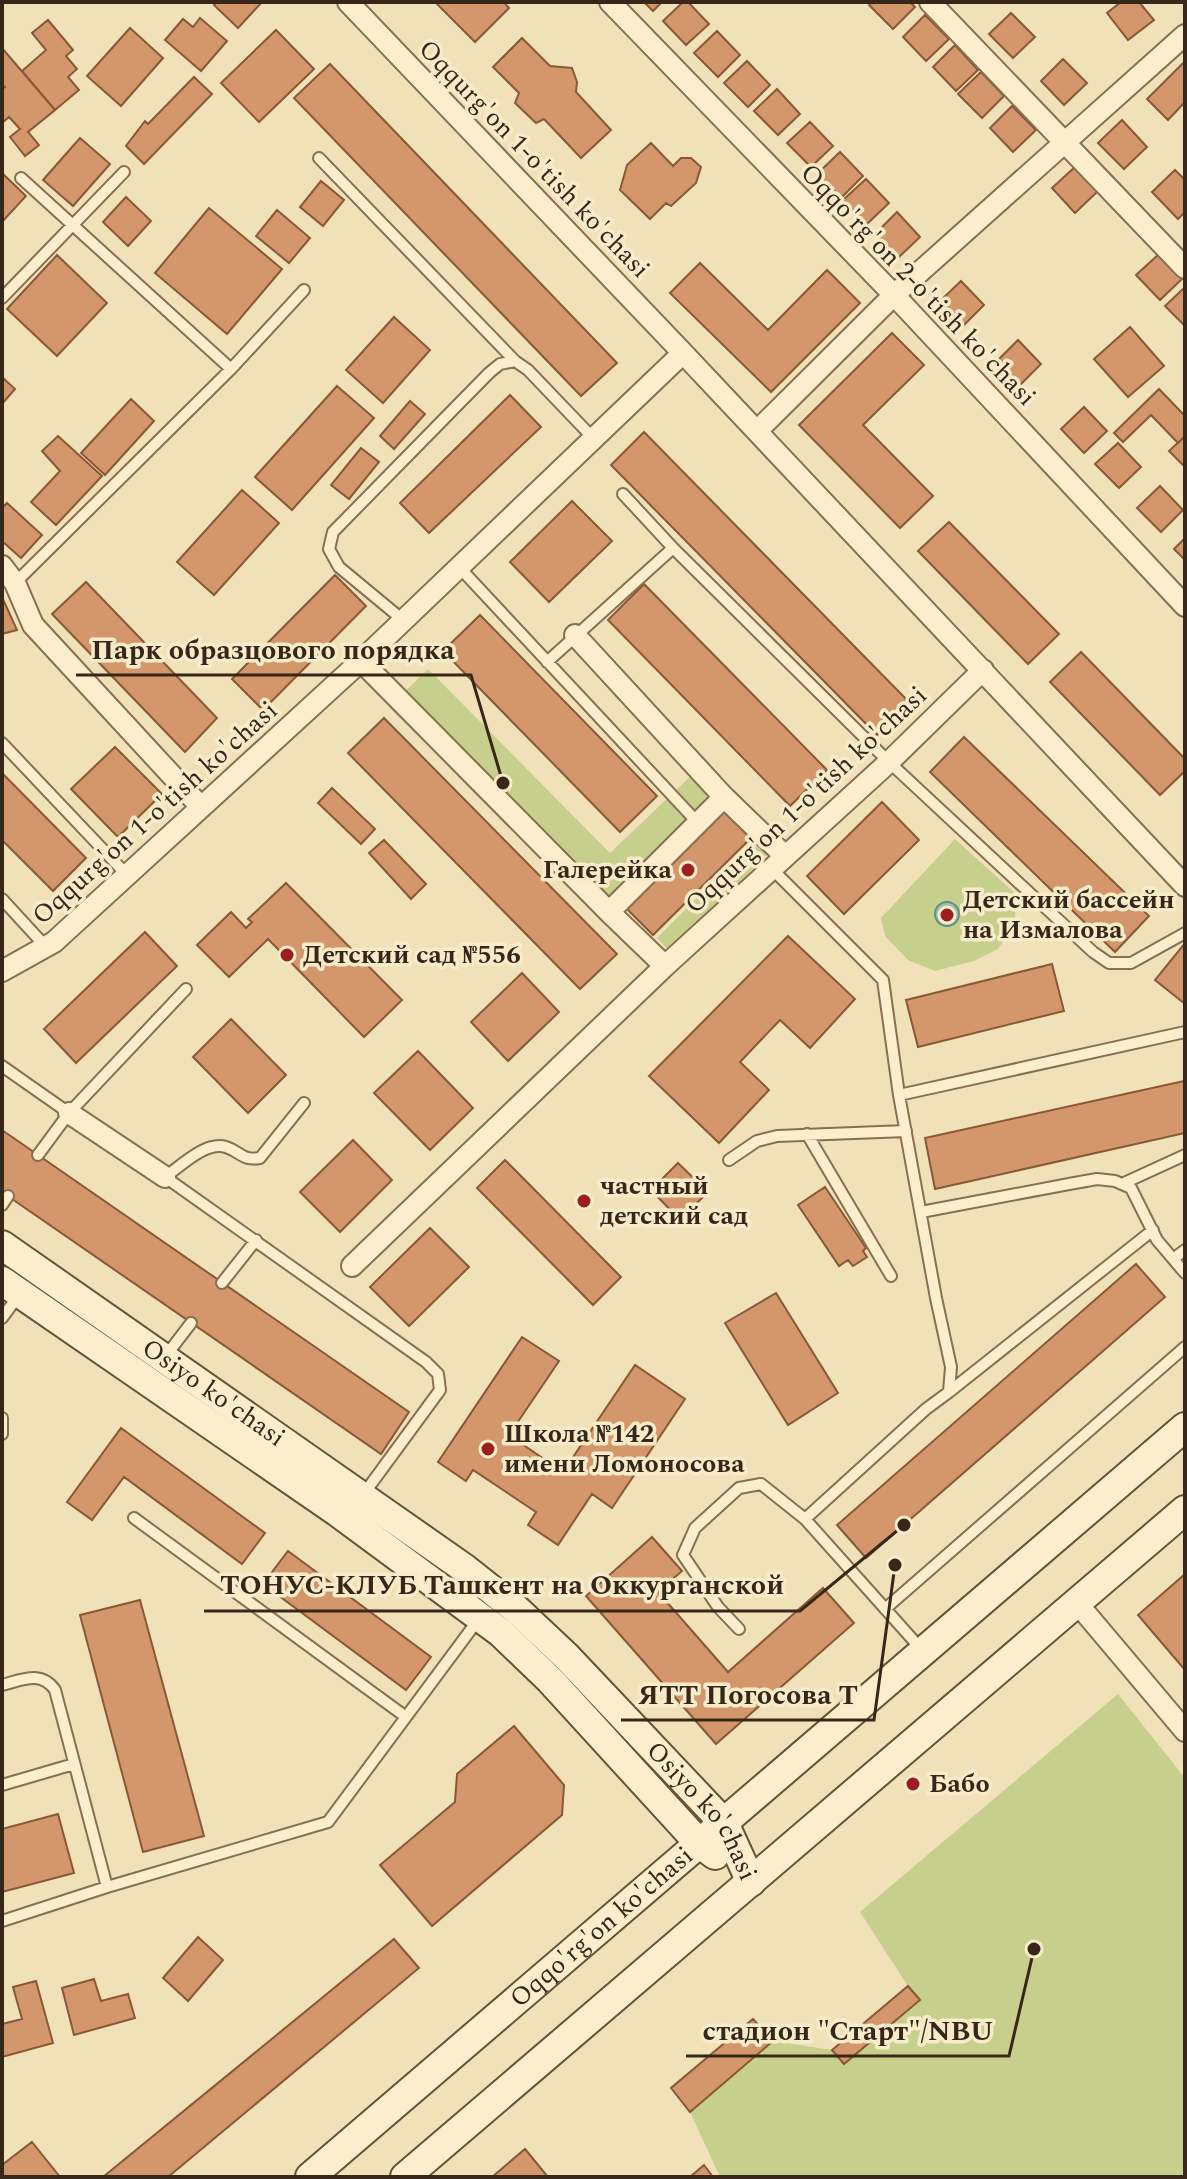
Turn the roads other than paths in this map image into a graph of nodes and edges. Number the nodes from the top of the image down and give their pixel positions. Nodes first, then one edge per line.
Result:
1 (348, 2) edge
2 (610, 2) edge
3 (930, 2) edge
4 (1185, 35) edge
5 (1066, 144) junction
6 (319, 158) dead end
7 (124, 172) dead end
8 (21, 178) dead end
9 (72, 223) junction
10 (1185, 268) edge
11 (304, 290) dead end
12 (894, 295) junction
13 (2, 298) edge
14 (683, 353) junction
15 (515, 361) junction
16 (231, 369) junction
17 (757, 431) junction
18 (594, 439) junction
19 (623, 494) dead end
20 (673, 548) junction
21 (2, 566) edge
22 (459, 567) junction
23 (15, 583) junction
24 (1185, 606) edge
25 (403, 620) junction
26 (575, 635) junction
27 (361, 661) junction
28 (547, 662) junction
29 (983, 670) junction
30 (2, 743) edge
31 (889, 762) junction
32 (724, 797) junction
33 (201, 807) junction
34 (698, 823) junction
35 (778, 862) junction
36 (127, 875) junction
37 (1185, 886) edge
38 (2, 899) edge
39 (609, 912) junction
40 (1185, 933) edge
41 (46, 947) junction
42 (665, 966) junction
43 (2, 971) edge
44 (186, 989) dead end
45 (1185, 1032) edge
46 (2, 1066) edge
47 (899, 1095) junction
48 (304, 1103) dead end
49 (69, 1113) junction
50 (906, 1131) junction
51 (807, 1134) junction
52 (38, 1155) dead end
53 (1185, 1155) edge
54 (729, 1160) dead end
55 (165, 1177) junction
56 (1124, 1183) junction
57 (921, 1212) junction
58 (1153, 1230) junction
59 (256, 1240) junction
60 (2, 1245) edge
61 (1185, 1250) edge
62 (1173, 1259) junction
63 (352, 1266) dead end
64 (1185, 1273) edge
65 (891, 1276) dead end
66 (222, 1283) dead end
67 (11, 1287) edge
68 (2, 1318) edge
69 (191, 1323) dead end
70 (1185, 1347) edge
71 (164, 1358) junction
72 (949, 1392) junction
73 (2, 1418) edge
74 (1185, 1427) edge
75 (2, 1434) edge
76 (362, 1496) junction
77 (1185, 1510) edge
78 (134, 1518) dead end
79 (805, 1519) junction
80 (1077, 1603) junction
81 (885, 1609) junction
82 (480, 1617) junction
83 (739, 1629) dead end
84 (923, 1652) junction
85 (2, 1685) edge
86 (406, 1717) junction
87 (1185, 1731) edge
88 (74, 1764) junction
89 (2, 1785) edge
90 (724, 1823) junction
91 (699, 1843) junction
92 (751, 1882) junction
93 (107, 1887) junction
94 (2, 1921) edge
95 (310, 2177) edge
96 (405, 2177) edge

1 - 14 street, Oqqurg'on 1-o'tish ko'chasi
2 - 12 street, Oqqo'rg'on 2-o'tish ko'chasi
3 - 5 street
4 - 5 street
5 - 10 street
5 - 12 street
6 - 15 lane
7 - 9 lane
8 - 9 lane
9 - 13 lane
9 - 16 lane
11 - 16 lane
12 - 17 street
12 - 24 street, Oqqo'rg'on 2-o'tish ko'chasi
14 - 17 street, Oqqurg'on 1-o'tish ko'chasi
14 - 18 street, Oqqurg'on 1-o'tish ko'chasi
15 - 18 lane
15 - 25 lane
16 - 23 lane
17 - 29 street, Oqqurg'on 1-o'tish ko'chasi
18 - 22 street, Oqqurg'on 1-o'tish ko'chasi
19 - 20 lane
20 - 26 lane
20 - 31 lane
21 - 23 street
22 - 25 street, Oqqurg'on 1-o'tish ko'chasi
22 - 28 lane
23 - 33 street
25 - 27 street, Oqqurg'on 1-o'tish ko'chasi
26 - 28 lane
26 - 32 street
27 - 33 street, Oqqurg'on 1-o'tish ko'chasi
27 - 39 street
28 - 34 lane
29 - 31 street, Oqqurg'on 1-o'tish ko'chasi
29 - 37 street, Oqqurg'on 1-o'tish ko'chasi
30 - 36 lane
31 - 35 street, Oqqurg'on 1-o'tish ko'chasi
31 - 40 lane
32 - 34 street
32 - 35 street
33 - 36 street, Oqqurg'on 1-o'tish ko'chasi
34 - 39 street
35 - 42 street, Oqqurg'on 1-o'tish ko'chasi
35 - 47 lane
36 - 41 street, Oqqurg'on 1-o'tish ko'chasi
38 - 41 lane
39 - 42 street
41 - 43 street, Oqqurg'on 1-o'tish ko'chasi
42 - 63 street, Oqqurg'on 1-o'tish ko'chasi
44 - 49 lane
45 - 47 lane
46 - 49 lane
47 - 50 lane
48 - 55 lane
49 - 52 lane
49 - 55 street
50 - 51 lane
50 - 57 lane
51 - 54 lane
51 - 65 lane
53 - 56 lane
55 - 59 lane
56 - 57 lane
56 - 58 lane
57 - 72 lane
58 - 62 lane
58 - 72 lane
59 - 66 lane
59 - 76 lane
60 - 71 main road, Osiyo ko'chasi
61 - 62 lane
62 - 64 lane
67 - 68 lane
67 - 82 main road, Osiyo ko'chasi
69 - 71 lane
70 - 81 lane
71 - 76 main road, Osiyo ko'chasi
72 - 79 lane
73 - 75 lane
74 - 84 main road, Oqqo'rg'on ko'chasi
76 - 90 main road, Osiyo ko'chasi
77 - 80 main road
78 - 86 lane
79 - 81 lane
79 - 83 lane
80 - 87 street
80 - 92 main road
81 - 84 lane
82 - 86 lane
82 - 91 main road, Osiyo ko'chasi
84 - 90 main road, Oqqo'rg'on ko'chasi
85 - 88 lane
86 - 93 lane
88 - 89 lane
88 - 93 lane
90 - 91 main road, Oqqo'rg'on ko'chasi
90 - 92 main road, Osiyo ko'chasi
91 - 92 main road, Osiyo ko'chasi
91 - 95 main road, Oqqo'rg'on ko'chasi
92 - 96 main road
93 - 94 lane

